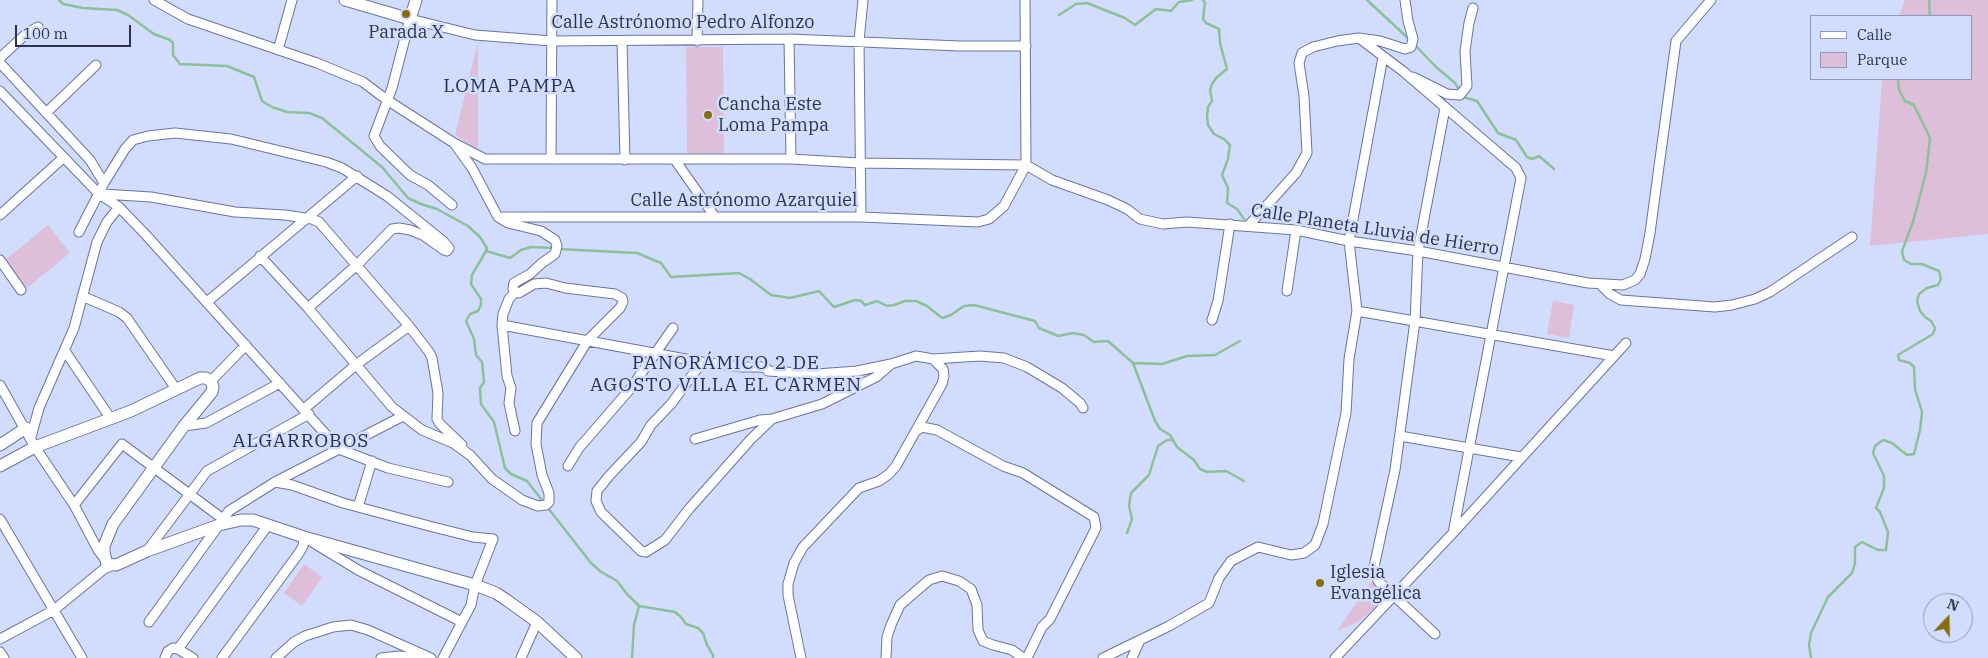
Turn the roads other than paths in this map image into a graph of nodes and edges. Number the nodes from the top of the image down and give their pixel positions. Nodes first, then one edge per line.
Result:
1 (154, 0) edge
2 (292, 0) edge
3 (345, 0) edge
4 (416, 0) edge
5 (552, 0) edge
6 (698, 0) edge
7 (863, 0) edge
8 (1025, 0) edge
9 (1405, 0) edge
10 (1711, 0) edge
11 (1473, 8) dead end
12 (410, 19) junction
13 (38, 27) dead end
14 (1359, 38) junction
15 (789, 39) junction
16 (552, 41) junction
17 (622, 41) junction
18 (697, 41) junction
19 (859, 41) junction
20 (1026, 46) junction
21 (278, 50) junction
22 (1383, 57) junction
23 (0, 58) edge
24 (0, 62) edge
25 (96, 65) dead end
26 (1404, 72) junction
27 (0, 91) edge
28 (387, 100) junction
29 (1445, 108) junction
30 (46, 113) junction
31 (454, 143) junction
32 (63, 158) junction
33 (791, 158) junction
34 (551, 159) junction
35 (625, 160) junction
36 (675, 160) junction
37 (859, 163) junction
38 (1026, 165) junction
39 (357, 176) junction
40 (104, 184) junction
41 (99, 194) junction
42 (452, 205) dead end
43 (119, 206) junction
44 (0, 215) edge
45 (285, 215) junction
46 (498, 217) junction
47 (715, 217) junction
48 (861, 217) junction
49 (306, 218) junction
50 (1230, 224) junction
51 (1249, 225) junction
52 (291, 230) junction
53 (1296, 230) junction
54 (79, 232) dead end
55 (1852, 237) dead end
56 (1349, 241) junction
57 (1418, 251) junction
58 (260, 256) junction
59 (0, 260) edge
60 (358, 265) junction
61 (1504, 267) junction
62 (1600, 284) junction
63 (21, 290) dead end
64 (1287, 291) dead end
65 (515, 292) junction
66 (82, 296) junction
67 (207, 302) junction
68 (308, 308) junction
69 (1357, 311) junction
70 (1212, 320) dead end
71 (1415, 321) junction
72 (502, 324) junction
73 (409, 326) junction
74 (673, 328) dead end
75 (1491, 334) junction
76 (588, 340) junction
77 (1626, 343) dead end
78 (246, 345) junction
79 (64, 351) junction
80 (656, 354) junction
81 (1614, 356) junction
82 (933, 358) junction
83 (702, 362) junction
84 (357, 364) junction
85 (891, 364) junction
86 (211, 381) junction
87 (280, 383) junction
88 (0, 385) edge
89 (176, 390) junction
90 (1083, 408) dead end
91 (306, 411) junction
92 (403, 416) junction
93 (111, 419) junction
94 (772, 419) junction
95 (184, 426) junction
96 (515, 431) dead end
97 (915, 432) junction
98 (1400, 436) junction
99 (31, 437) junction
100 (695, 440) dead end
101 (0, 445) edge
102 (1470, 448) junction
103 (339, 449) junction
104 (470, 455) junction
105 (1521, 457) junction
106 (372, 461) junction
107 (0, 466) edge
108 (568, 466) dead end
109 (154, 468) junction
110 (275, 482) junction
111 (448, 482) dead end
112 (190, 494) junction
113 (74, 504) junction
114 (358, 506) junction
115 (0, 519) edge
116 (221, 522) junction
117 (268, 525) junction
118 (1453, 533) junction
119 (304, 538) junction
120 (147, 551) junction
121 (108, 562) junction
122 (475, 585) junction
123 (1393, 595) junction
124 (54, 610) junction
125 (149, 622) dead end
126 (462, 622) junction
127 (537, 622) junction
128 (1435, 634) dead end
129 (0, 638) edge
130 (1140, 640) junction
131 (178, 649) junction
132 (0, 652) edge
133 (4, 658) edge
134 (82, 658) edge
135 (165, 658) edge
136 (193, 658) edge
137 (222, 658) edge
138 (276, 658) edge
139 (381, 658) edge
140 (419, 658) edge
141 (431, 658) edge
142 (443, 658) edge
143 (521, 658) edge
144 (576, 658) edge
145 (802, 658) edge
146 (886, 658) edge
147 (1023, 658) edge
148 (1027, 658) edge
149 (1103, 658) edge
150 (1132, 658) edge
151 (1335, 658) edge

1 - 21 street, Calle Planeta Lluvia de Hierro
2 - 21 street
3 - 12 street, Calle Astrónomo Pedro Alfonzo
4 - 12 street
5 - 16 street
6 - 18 street
7 - 19 street
8 - 20 street
9 - 14 street
10 - 62 street, Calle Planeta Lluvia de Hierro
11 - 26 street
12 - 16 street, Calle Astrónomo Pedro Alfonzo
12 - 28 street
13 - 23 street
14 - 22 street
14 - 51 street
15 - 18 street, Calle Astrónomo Pedro Alfonzo
15 - 19 street, Calle Astrónomo Pedro Alfonzo
15 - 33 street
16 - 17 street, Calle Astrónomo Pedro Alfonzo
16 - 34 street
17 - 18 street, Calle Astrónomo Pedro Alfonzo
17 - 35 street
19 - 20 street, Calle Astrónomo Pedro Alfonzo
19 - 37 street
20 - 38 street
21 - 28 street, Calle Planeta Lluvia de Hierro
22 - 26 street
22 - 56 street
24 - 30 street
25 - 30 street
26 - 29 street
27 - 32 street
28 - 31 street, Calle Planeta Lluvia de Hierro
28 - 42 street
29 - 57 street
29 - 61 street
30 - 40 street
31 - 34 street, Calle Planeta Lluvia de Hierro
31 - 46 street
32 - 41 street
32 - 44 street
33 - 36 street, Calle Planeta Lluvia de Hierro
33 - 37 street, Calle Planeta Lluvia de Hierro
34 - 35 street, Calle Planeta Lluvia de Hierro
35 - 36 street, Calle Planeta Lluvia de Hierro
36 - 47 street
37 - 38 street, Calle Planeta Lluvia de Hierro
37 - 48 street
38 - 48 street, Calle Astrónomo Azarquiel
38 - 50 street, Calle Planeta Lluvia de Hierro
39 - 40 street
39 - 49 street
39 - 60 street
40 - 41 street
41 - 43 street
41 - 45 street
41 - 54 street
43 - 66 street
43 - 67 street
45 - 49 street
45 - 52 street
46 - 47 street, Calle Astrónomo Azarquiel
46 - 65 street
47 - 48 street, Calle Astrónomo Azarquiel
49 - 52 street
49 - 60 street
50 - 51 street, Calle Planeta Lluvia de Hierro
50 - 70 street
51 - 53 street, Calle Planeta Lluvia de Hierro
52 - 58 street
53 - 56 street, Calle Planeta Lluvia de Hierro
53 - 64 street
55 - 62 street
56 - 57 street, Calle Planeta Lluvia de Hierro
56 - 69 street
57 - 61 street, Calle Planeta Lluvia de Hierro
57 - 71 street
58 - 67 street
58 - 68 street
59 - 63 street
60 - 68 street
60 - 73 street
61 - 62 street, Calle Planeta Lluvia de Hierro
61 - 75 street
65 - 72 street
65 - 76 street
66 - 79 street
66 - 89 street
67 - 78 street
68 - 84 street
69 - 71 street
69 - 130 street
71 - 75 street
71 - 98 street
72 - 76 street
72 - 96 street
73 - 84 street
73 - 104 street
74 - 80 street
75 - 81 street
75 - 102 street
76 - 80 street
76 - 104 street
77 - 81 street
78 - 86 street
78 - 87 street
79 - 93 street
79 - 99 street
80 - 83 street
80 - 108 street
81 - 105 street
82 - 85 street
82 - 90 street
82 - 97 street
83 - 85 street
83 - 94 street
84 - 91 street
84 - 92 street
85 - 94 street
86 - 89 street
86 - 95 street
87 - 91 street
87 - 95 street
88 - 99 street
89 - 93 street
91 - 103 street
91 - 112 street
92 - 103 street
92 - 104 street
93 - 99 street
94 - 100 street
95 - 109 street
97 - 145 street
97 - 148 street
98 - 102 street
98 - 123 street
99 - 101 street
99 - 107 street
99 - 113 street
102 - 105 street
102 - 118 street
103 - 106 street
103 - 110 street
105 - 118 street
106 - 111 street
106 - 114 street
109 - 112 street
109 - 113 street
109 - 121 street
110 - 114 street
110 - 116 street
112 - 116 street
112 - 120 street
113 - 121 street
114 - 122 street
115 - 124 street
116 - 117 street
116 - 120 street
116 - 125 street
117 - 119 street
117 - 131 street
118 - 123 street
119 - 122 street
119 - 126 street
119 - 137 street
120 - 121 street
121 - 124 street
122 - 126 street
122 - 127 street
123 - 128 street
123 - 151 street
124 - 129 street
124 - 134 street
126 - 142 street
127 - 143 street
127 - 144 street
130 - 149 street
130 - 150 street
131 - 135 street
131 - 136 street
132 - 133 street
138 - 141 street
139 - 140 street
146 - 147 street

